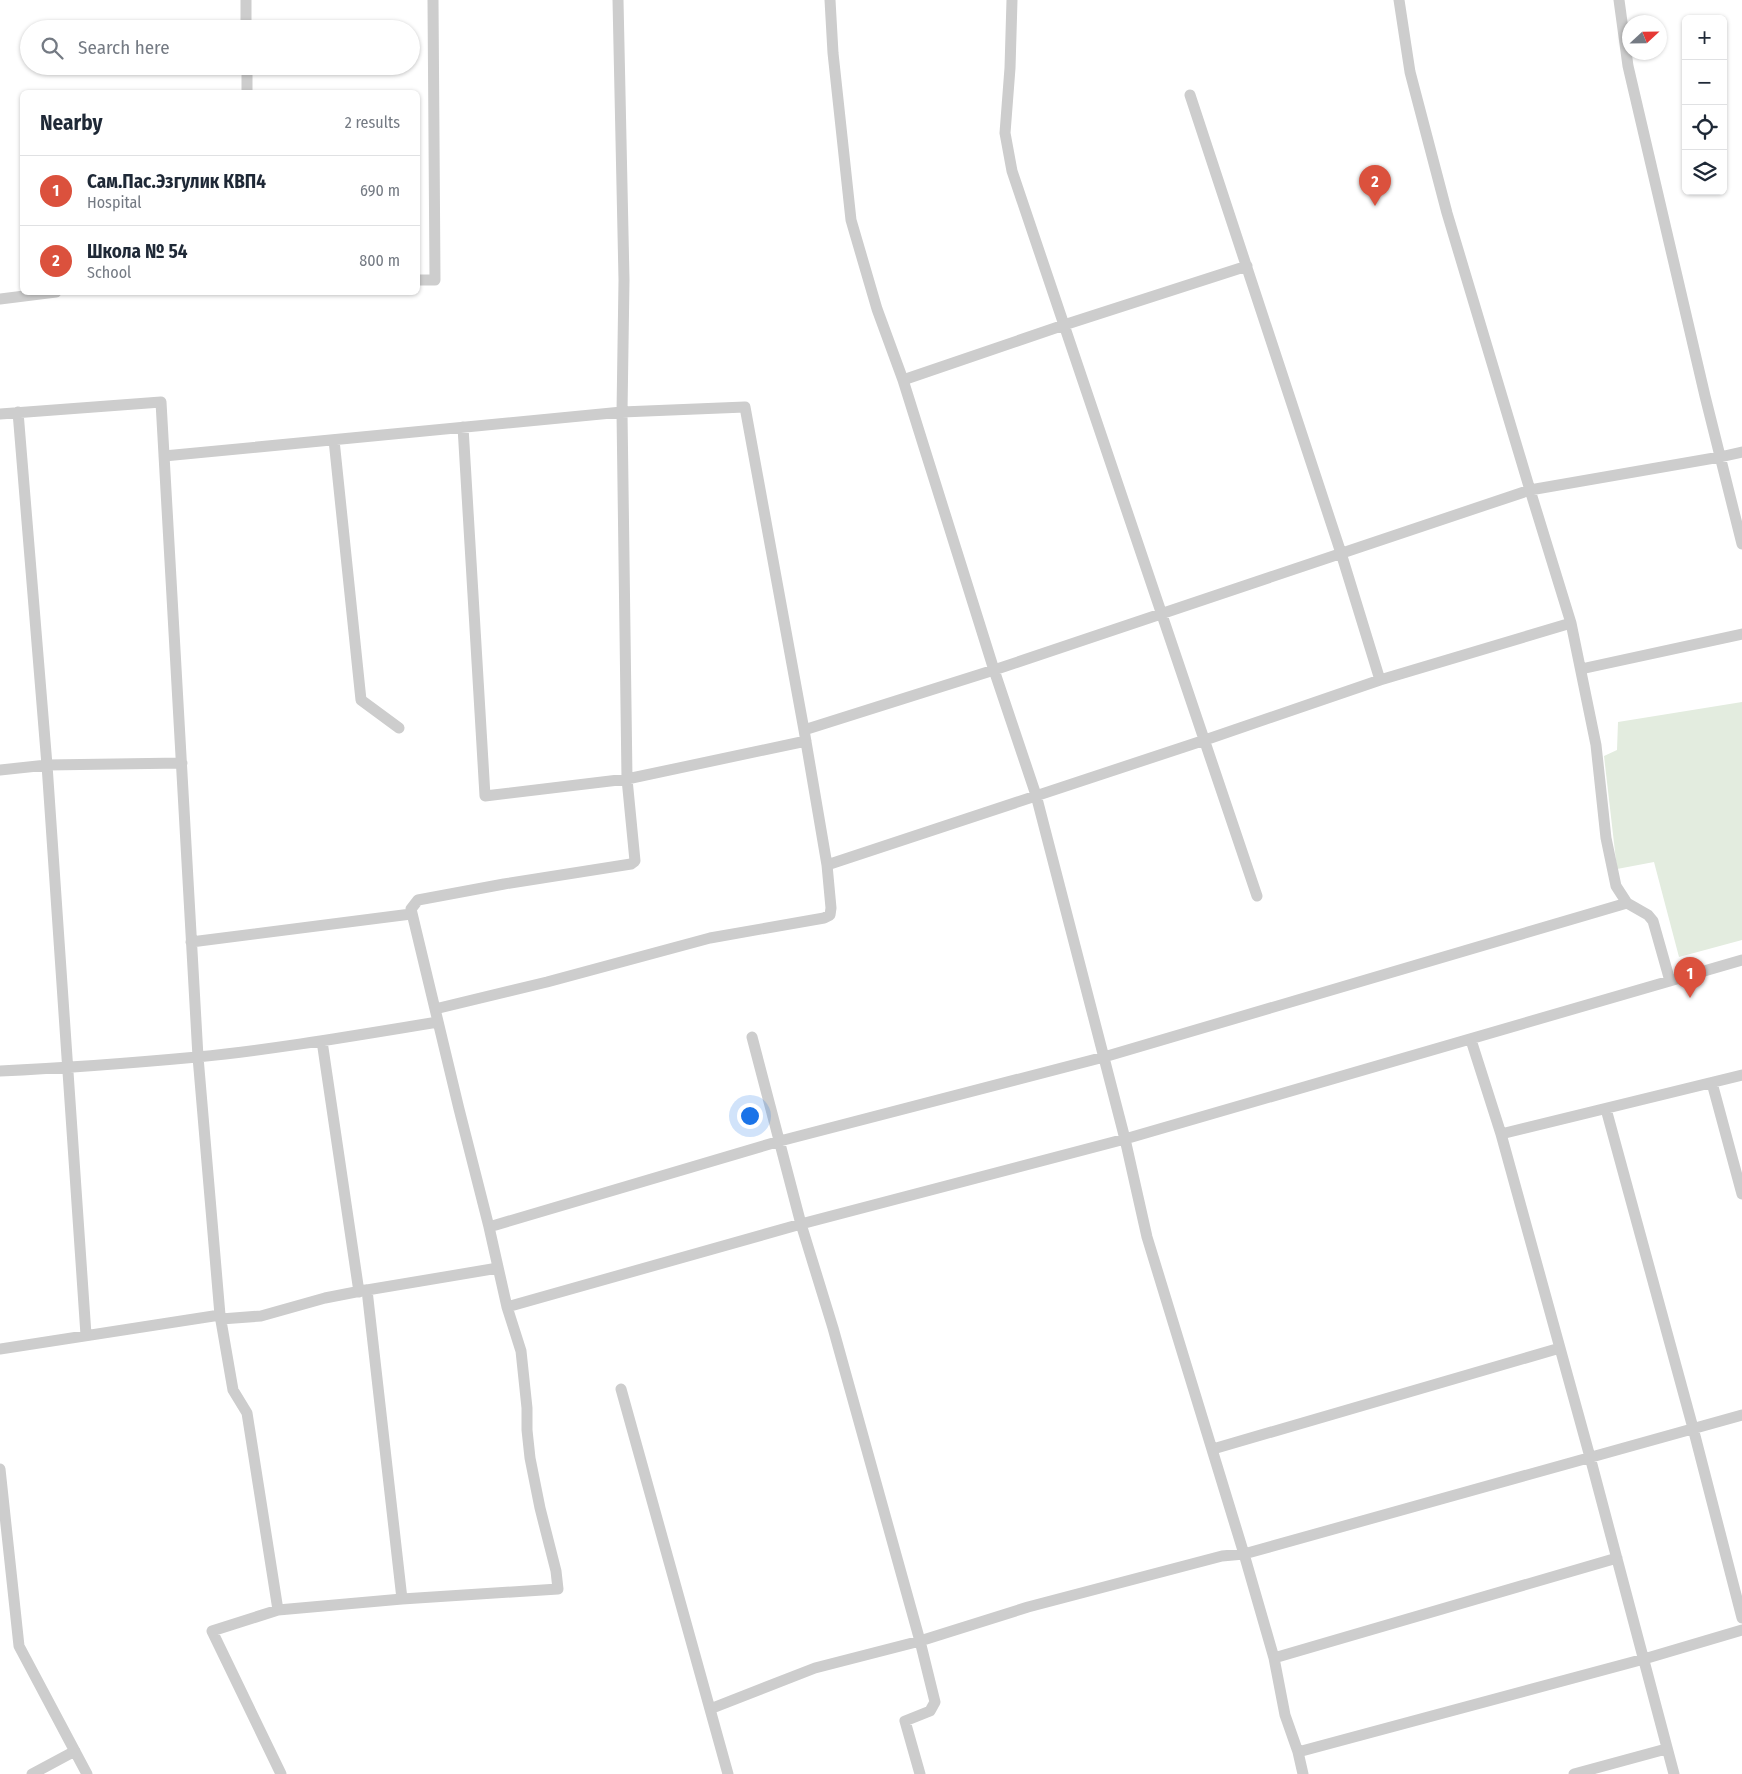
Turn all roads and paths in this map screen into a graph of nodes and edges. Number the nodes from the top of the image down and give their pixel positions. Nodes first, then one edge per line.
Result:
1 (246, 0) edge
2 (433, 0) edge
3 (618, 0) edge
4 (830, 0) edge
5 (1012, 0) edge
6 (1399, 0) edge
7 (1619, 0) edge
8 (246, 20) edge
9 (247, 75) edge
10 (247, 90) edge
11 (1190, 95) dead end
12 (1247, 266) junction
13 (420, 280) edge
14 (32, 295) edge
15 (0, 299) edge
16 (1064, 325) junction
17 (903, 380) junction
18 (18, 412) junction
19 (622, 412) junction
20 (0, 414) edge
21 (462, 427) junction
22 (334, 440) junction
23 (1742, 452) edge
24 (164, 456) junction
25 (1720, 457) junction
26 (1530, 490) junction
27 (1742, 544) edge
28 (1341, 553) junction
29 (1161, 614) junction
30 (1571, 623) junction
31 (1742, 634) edge
32 (1581, 669) junction
33 (994, 670) junction
34 (1380, 680) junction
35 (399, 728) dead end
36 (805, 735) junction
37 (1205, 740) junction
38 (182, 763) junction
39 (47, 766) junction
40 (0, 770) edge
41 (627, 780) junction
42 (1036, 795) junction
43 (827, 865) junction
44 (1257, 896) dead end
45 (1627, 903) junction
46 (411, 914) junction
47 (191, 942) junction
48 (1742, 960) edge
49 (1670, 981) junction
50 (435, 1010) junction
51 (438, 1022) junction
52 (752, 1037) dead end
53 (1471, 1040) junction
54 (322, 1041) junction
55 (198, 1057) junction
56 (1104, 1057) junction
57 (68, 1067) junction
58 (0, 1071) edge
59 (1742, 1075) edge
60 (1712, 1083) junction
61 (1606, 1109) junction
62 (1501, 1134) junction
63 (1125, 1139) junction
64 (780, 1140) junction
65 (1742, 1194) edge
66 (801, 1224) junction
67 (489, 1226) junction
68 (498, 1268) junction
69 (363, 1291) junction
70 (507, 1307) junction
71 (221, 1317) junction
72 (86, 1335) junction
73 (0, 1348) edge
74 (1560, 1348) junction
75 (621, 1388) dead end
76 (1742, 1415) edge
77 (1693, 1428) junction
78 (1213, 1449) junction
79 (1590, 1457) junction
80 (0, 1469) edge
81 (1244, 1554) junction
82 (1617, 1558) junction
83 (402, 1599) junction
84 (278, 1610) junction
85 (1742, 1618) edge
86 (1742, 1630) edge
87 (920, 1641) junction
88 (1274, 1658) junction
89 (1644, 1659) junction
90 (710, 1709) junction
91 (1666, 1749) junction
92 (75, 1752) junction
93 (1298, 1752) junction
94 (32, 1774) edge
95 (86, 1774) edge
96 (282, 1774) edge
97 (728, 1774) edge
98 (920, 1774) edge
99 (1303, 1774) edge
100 (1574, 1774) edge
101 (1674, 1774) edge

1 - 8 street
2 - 13 street
3 - 19 street
4 - 17 street
5 - 16 street
6 - 26 street
7 - 25 street
9 - 10 street
11 - 12 street
12 - 16 street
12 - 28 street
14 - 15 street
16 - 17 street
16 - 29 street
17 - 33 street
18 - 20 street
18 - 24 street
18 - 39 street
19 - 21 street
19 - 36 street
19 - 41 street
21 - 22 street
21 - 41 street
22 - 24 street
22 - 35 street
23 - 25 street
24 - 38 street
25 - 26 street
25 - 27 street
26 - 28 street
26 - 30 street
28 - 29 street
28 - 34 street
29 - 33 street
29 - 37 street
30 - 32 street
30 - 34 street
31 - 32 street
32 - 45 street
33 - 36 street
33 - 42 street
34 - 37 street
36 - 41 street
36 - 43 street
37 - 42 street
37 - 44 street
38 - 39 street
38 - 47 street
39 - 40 street
39 - 57 street
41 - 46 street
42 - 43 street
42 - 56 street
43 - 50 street
45 - 49 street
45 - 56 street
46 - 47 street
46 - 50 street
47 - 55 street
48 - 49 street
49 - 53 street
50 - 51 street
51 - 54 street
51 - 67 street
52 - 64 street
53 - 62 street
53 - 63 street
54 - 55 street
54 - 69 street
55 - 57 street
55 - 71 street
56 - 63 street
56 - 64 street
57 - 58 street
57 - 72 street
59 - 60 street
60 - 61 street
60 - 65 street
61 - 62 street
61 - 77 street
62 - 74 street
63 - 66 street
63 - 78 street
64 - 66 street
64 - 67 street
66 - 70 street
66 - 87 street
67 - 68 street
68 - 69 street
68 - 70 street
69 - 71 street
69 - 83 street
70 - 83 street
71 - 72 street
71 - 84 street
72 - 73 street
74 - 78 street
74 - 79 street
75 - 90 street
76 - 77 street
77 - 79 street
77 - 85 street
78 - 81 street
79 - 81 street
79 - 82 street
80 - 92 street
81 - 87 street
81 - 88 street
82 - 88 street
82 - 89 street
83 - 84 street
84 - 96 street
86 - 89 street
87 - 90 street
87 - 98 street
88 - 93 street
89 - 91 street
89 - 93 street
90 - 97 street
91 - 100 street
91 - 101 street
92 - 94 street
92 - 95 street
93 - 99 street

